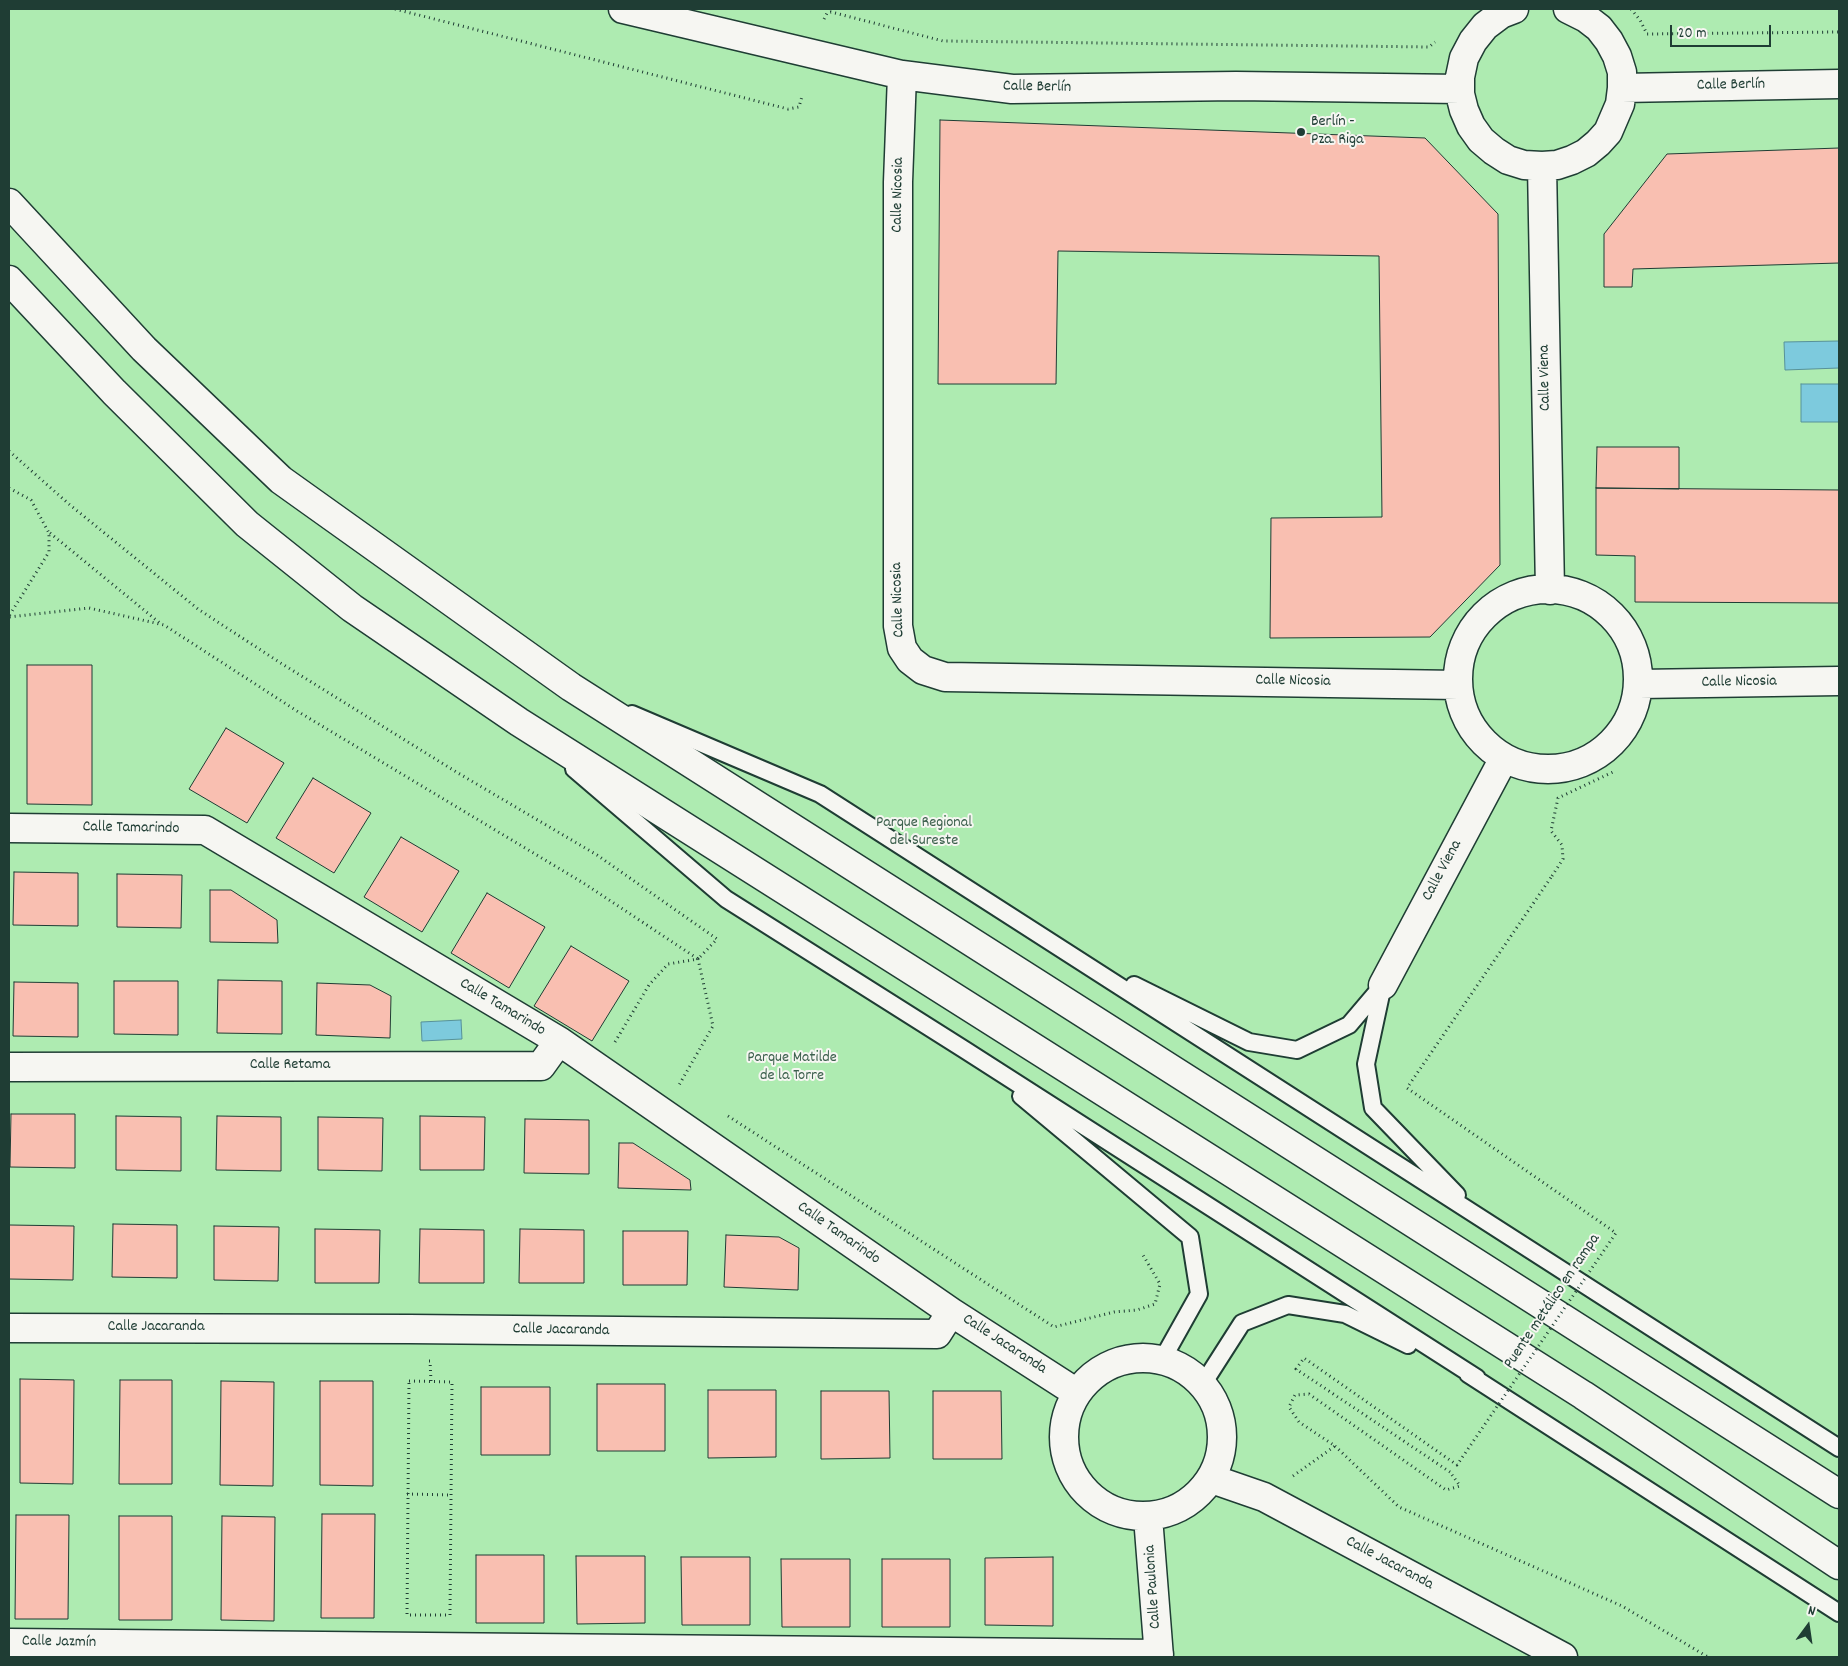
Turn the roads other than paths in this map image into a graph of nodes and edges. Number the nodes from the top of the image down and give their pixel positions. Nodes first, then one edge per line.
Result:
1 (623, 9) edge
2 (1514, 9) edge
3 (1568, 9) edge
4 (902, 75) junction
5 (1839, 84) edge
6 (1622, 88) junction
7 (1460, 89) junction
8 (1542, 166) junction
9 (9, 203) edge
10 (9, 280) edge
11 (1550, 590) junction
12 (1839, 681) edge
13 (1639, 684) junction
14 (1458, 685) junction
15 (571, 687) junction
16 (519, 722) junction
17 (1504, 758) junction
18 (9, 828) edge
19 (1058, 947) junction
20 (1383, 985) junction
21 (559, 1041) junction
22 (965, 1050) junction
23 (9, 1067) edge
24 (1476, 1215) junction
25 (951, 1312) junction
26 (9, 1328) edge
27 (1162, 1360) junction
28 (1477, 1378) junction
29 (1203, 1384) junction
30 (1077, 1392) junction
31 (1839, 1448) edge
32 (1212, 1479) junction
33 (1839, 1494) edge
34 (1148, 1517) junction
35 (1839, 1565) edge
36 (1839, 1614) edge
37 (9, 1643) edge
38 (1159, 1655) edge
39 (1563, 1657) edge

1 - 4 street, Calle Berlín
2 - 7 street
3 - 6 street
4 - 7 street, Calle Berlín
4 - 14 street, Calle Nicosia
5 - 6 street, Calle Berlín
6 - 8 street
7 - 8 street
8 - 11 street, Calle Viena
9 - 15 street
10 - 16 street
11 - 13 street
11 - 14 street
12 - 13 street, Calle Nicosia
13 - 17 street
14 - 17 street
15 - 19 lane
15 - 33 street
16 - 22 lane
16 - 35 street
17 - 20 street, Calle Viena
18 - 21 street, Calle Tamarindo
19 - 20 lane
19 - 24 lane
20 - 24 lane
21 - 23 street, Calle Retama
21 - 25 street, Calle Tamarindo
22 - 27 lane
22 - 28 lane
24 - 31 lane
25 - 26 street, Calle Jacaranda
25 - 30 street, Calle Jacaranda
27 - 29 street
27 - 30 street
28 - 29 lane
28 - 36 lane
29 - 32 street
30 - 34 street
32 - 34 street
32 - 39 street, Calle Jacaranda
34 - 38 street, Calle Paulonia
37 - 38 street, Calle Jazmín

